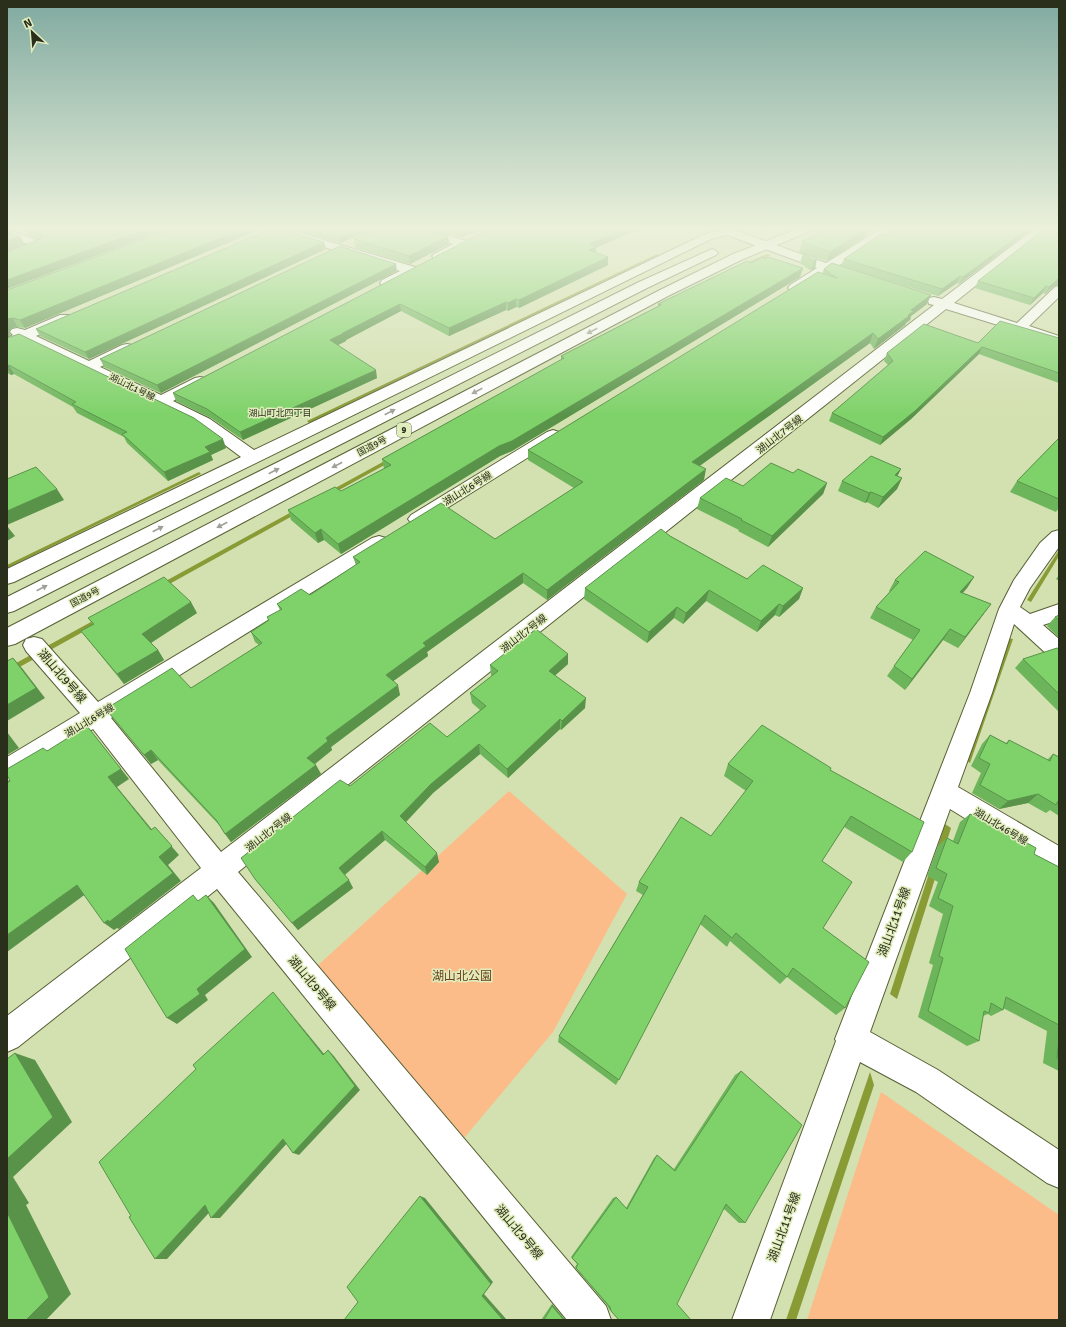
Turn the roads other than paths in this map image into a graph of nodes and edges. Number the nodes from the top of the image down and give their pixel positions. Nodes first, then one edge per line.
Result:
1 (586, 292) edge
2 (629, 292) edge
3 (666, 292) edge
4 (789, 292) edge
5 (961, 292) edge
6 (1057, 292) edge
7 (780, 296) edge
8 (922, 298) edge
9 (944, 305) junction
10 (75, 314) edge
11 (7, 326) edge
12 (1019, 328) junction
13 (24, 336) junction
14 (1059, 340) edge
15 (140, 342) edge
16 (7, 343) edge
17 (90, 366) junction
18 (210, 376) edge
19 (162, 401) junction
20 (570, 425) edge
21 (252, 457) junction
22 (1059, 536) edge
23 (7, 577) edge
24 (7, 606) edge
25 (1059, 612) edge
26 (1018, 616) junction
27 (21, 642) edge
28 (1059, 652) edge
29 (96, 716) junction
30 (7, 770) edge
31 (943, 791) junction
32 (1059, 861) edge
33 (219, 870) junction
34 (7, 1036) edge
35 (851, 1039) junction
36 (1059, 1171) edge
37 (592, 1320) edge
38 (751, 1320) edge

1 - 21 main road
24 -> 2 main road, 9
3 -> 27 main road, 国道9号 / 9
4 - 7 main road
5 - 9 main road, 湖山北7号線
6 - 12 main road
8 - 9 main road
9 - 12 main road
9 - 33 main road, 湖山北7号線
10 - 13 main road
11 - 13 main road, 湖山北1号線
12 - 14 main road
13 - 16 main road
13 - 17 main road, 湖山北1号線
15 - 17 main road
17 - 19 main road, 湖山北1号線
18 - 19 main road
19 - 21 main road, 湖山北1号線
20 - 29 main road, 湖山北6号線
21 - 23 main road
22 - 26 main road, 湖山北11号線
25 - 26 main road
26 - 28 main road
26 - 31 main road, 湖山北11号線
27 - 29 main road, 湖山北9号線
29 - 30 main road, 湖山北6号線
29 - 33 main road, 湖山北9号線
31 - 32 main road, 湖山北46号線
31 - 35 main road, 湖山北11号線
33 - 34 main road, 湖山北7号線
33 - 37 main road, 湖山北9号線
35 - 36 main road
35 - 38 main road, 湖山北11号線

